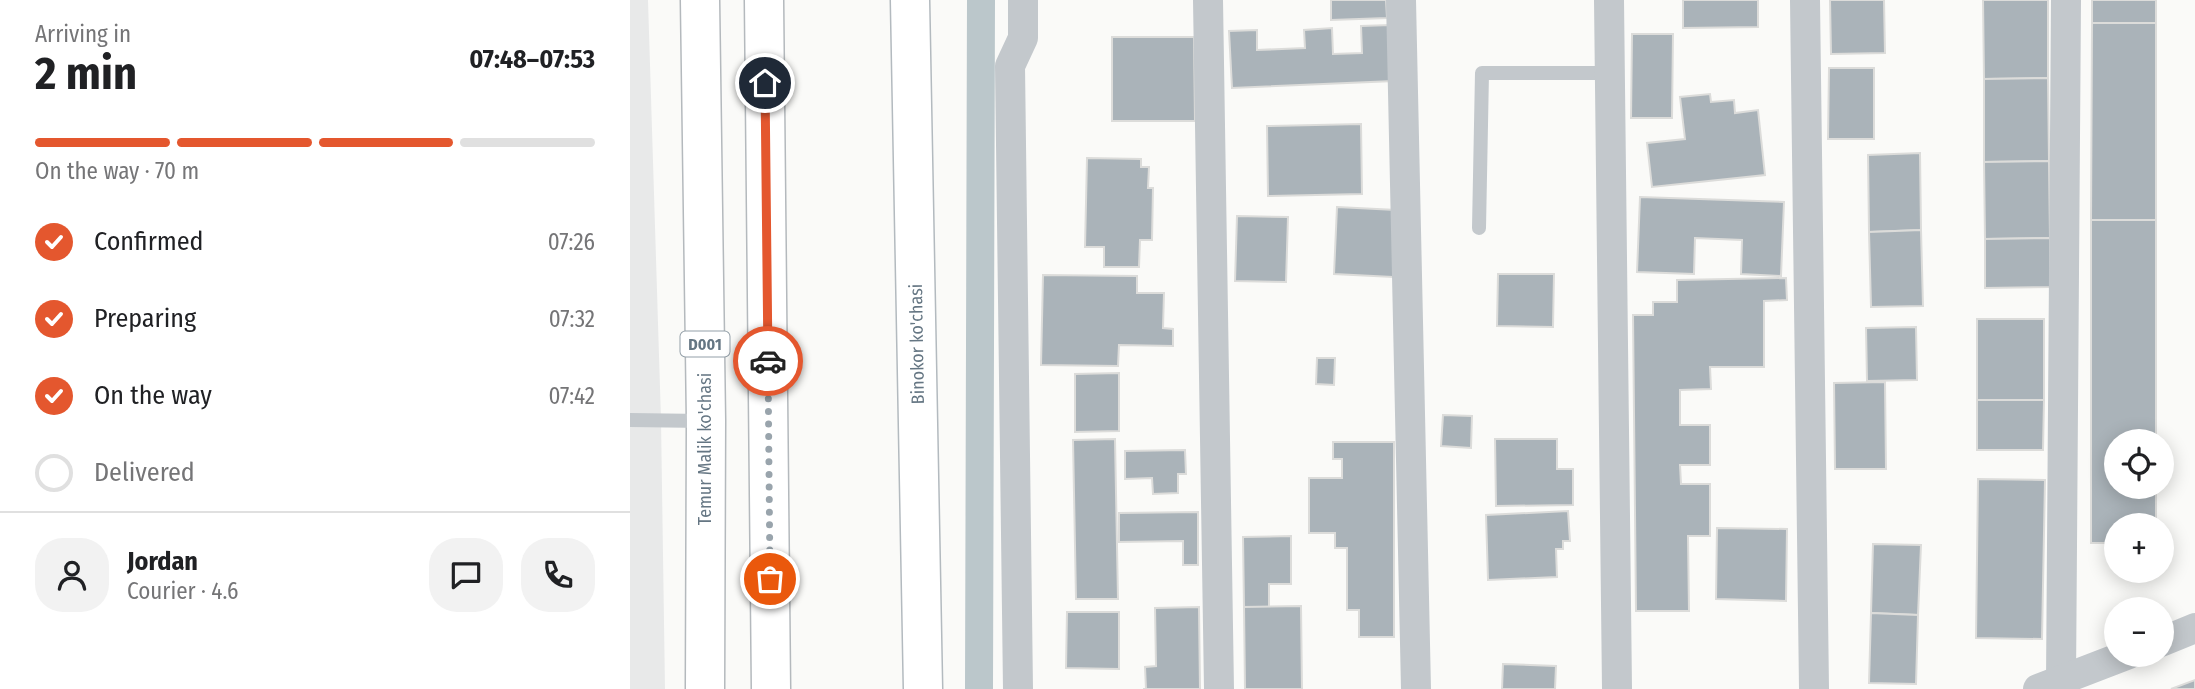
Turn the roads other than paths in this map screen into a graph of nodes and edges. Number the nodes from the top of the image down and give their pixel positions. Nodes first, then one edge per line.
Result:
1 (700, 0) edge
2 (764, 0) edge
3 (910, 0) edge
4 (1023, 0) edge
5 (1208, 0) edge
6 (1401, 0) edge
7 (1609, 0) edge
8 (1805, 0) edge
9 (2066, 0) edge
10 (1610, 73) junction
11 (1479, 228) dead end
12 (630, 420) edge
13 (706, 421) junction
14 (2195, 628) edge
15 (2174, 637) edge
16 (2104, 664) edge
17 (2050, 685) edge
18 (705, 689) edge
19 (771, 689) edge
20 (923, 689) edge
21 (1017, 689) edge
22 (1219, 689) edge
23 (1416, 689) edge
24 (1617, 689) edge
25 (1814, 689) edge

1 - 13 main road, Temur Malik ko'chasi / D001
2 - 19 main road
3 - 20 main road, Binokor ko'chasi
4 - 21 street
5 - 22 street
6 - 23 street
7 - 10 street
8 - 25 street
9 - 17 street
10 - 11 lane
10 - 24 street
12 - 13 lane
13 - 18 main road, Temur Malik ko'chasi / D001
14 - 15 street
16 - 17 street

